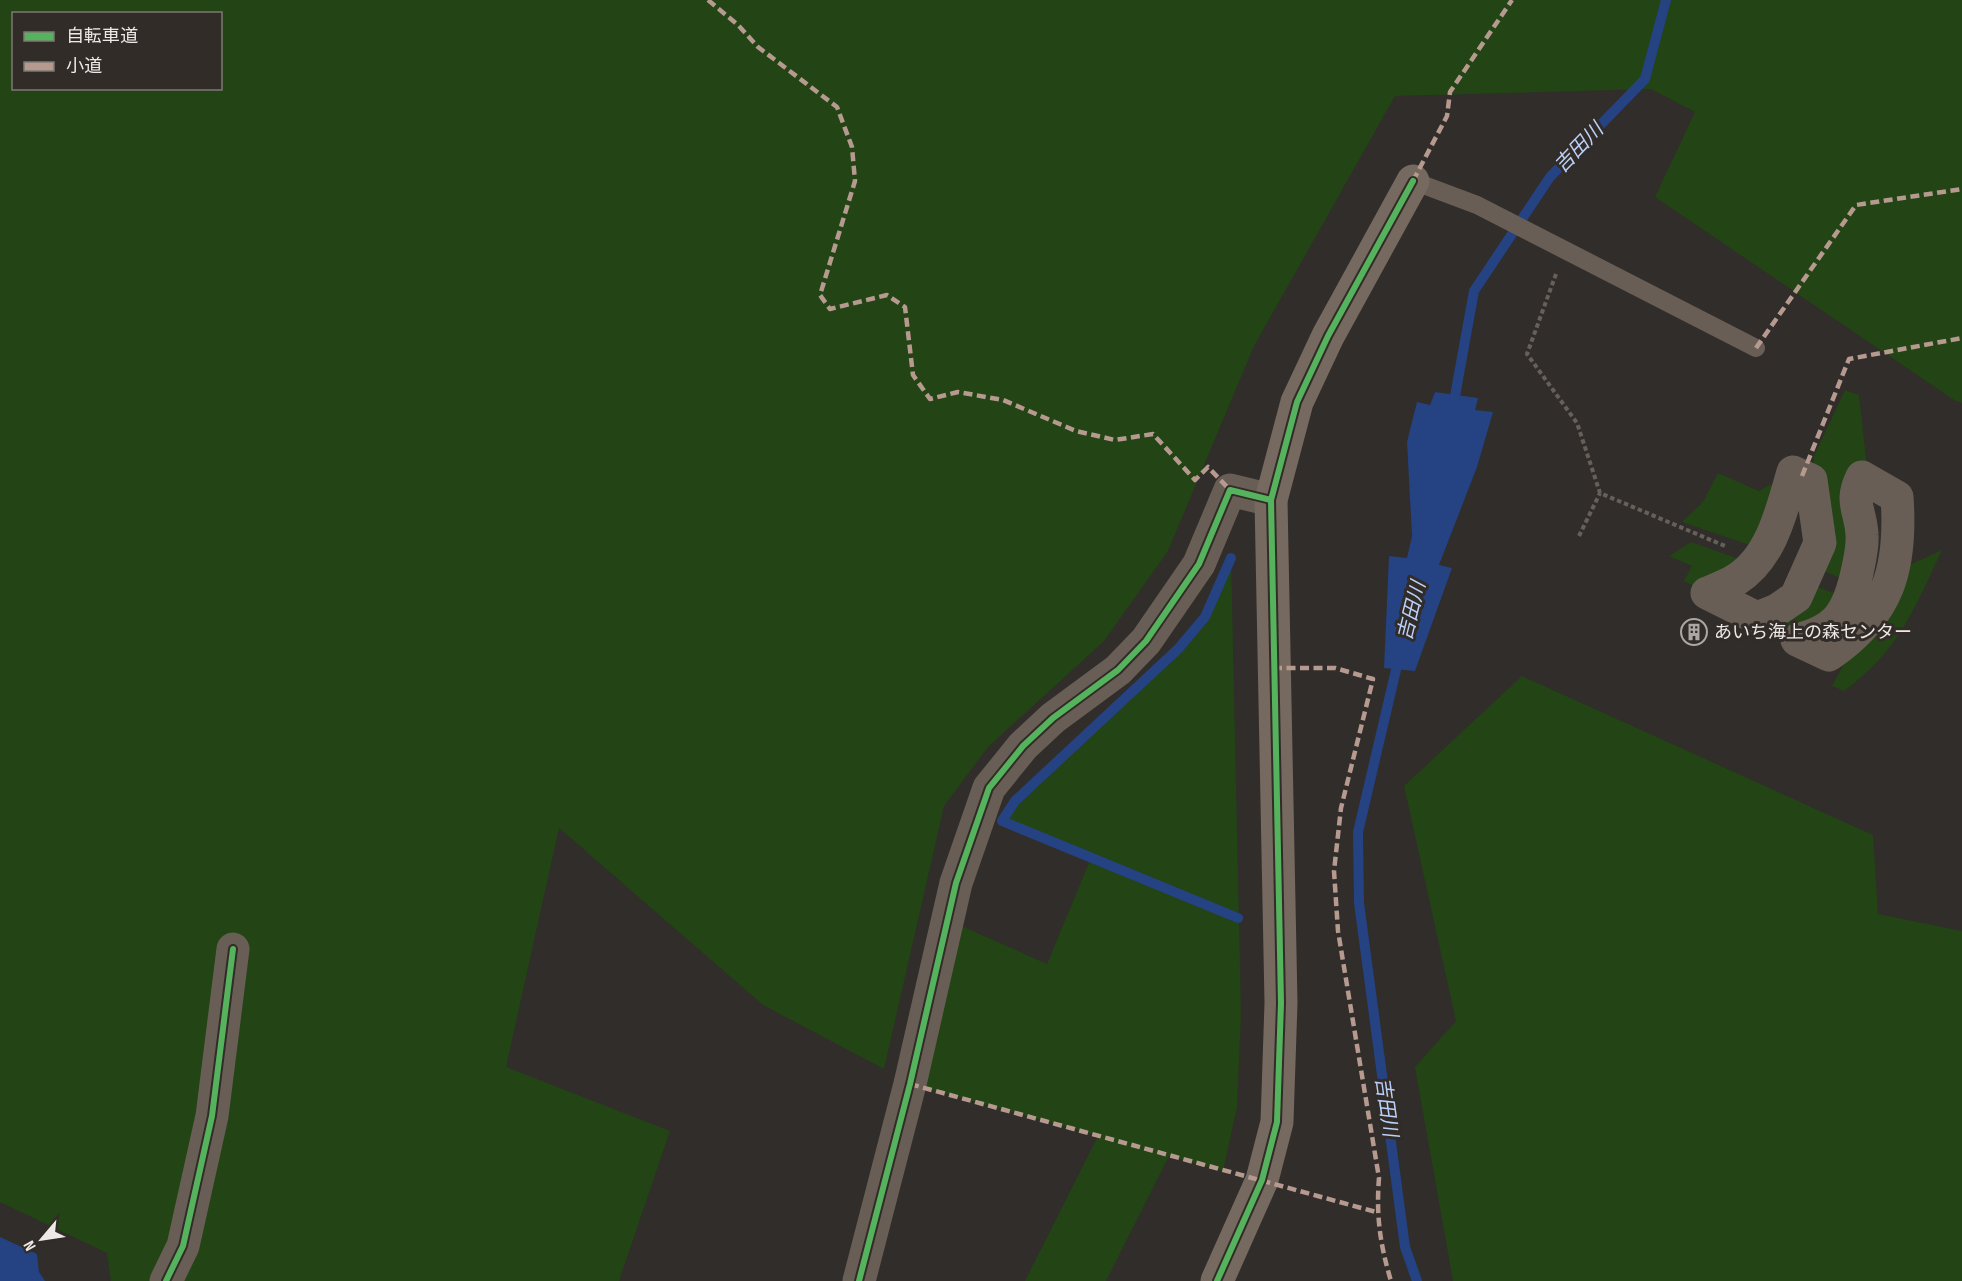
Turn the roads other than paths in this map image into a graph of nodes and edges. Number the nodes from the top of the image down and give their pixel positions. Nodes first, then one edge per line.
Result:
1 (1413, 181) joint
2 (1756, 348) dead end
3 (1897, 498) joint
4 (1271, 500) junction
5 (233, 949) dead end
6 (166, 1281) edge
7 (859, 1281) edge
8 (1217, 1281) edge

1 - 2 lane
1 - 4 street
3 - 3 street
4 - 7 street
4 - 8 street
5 - 6 street

